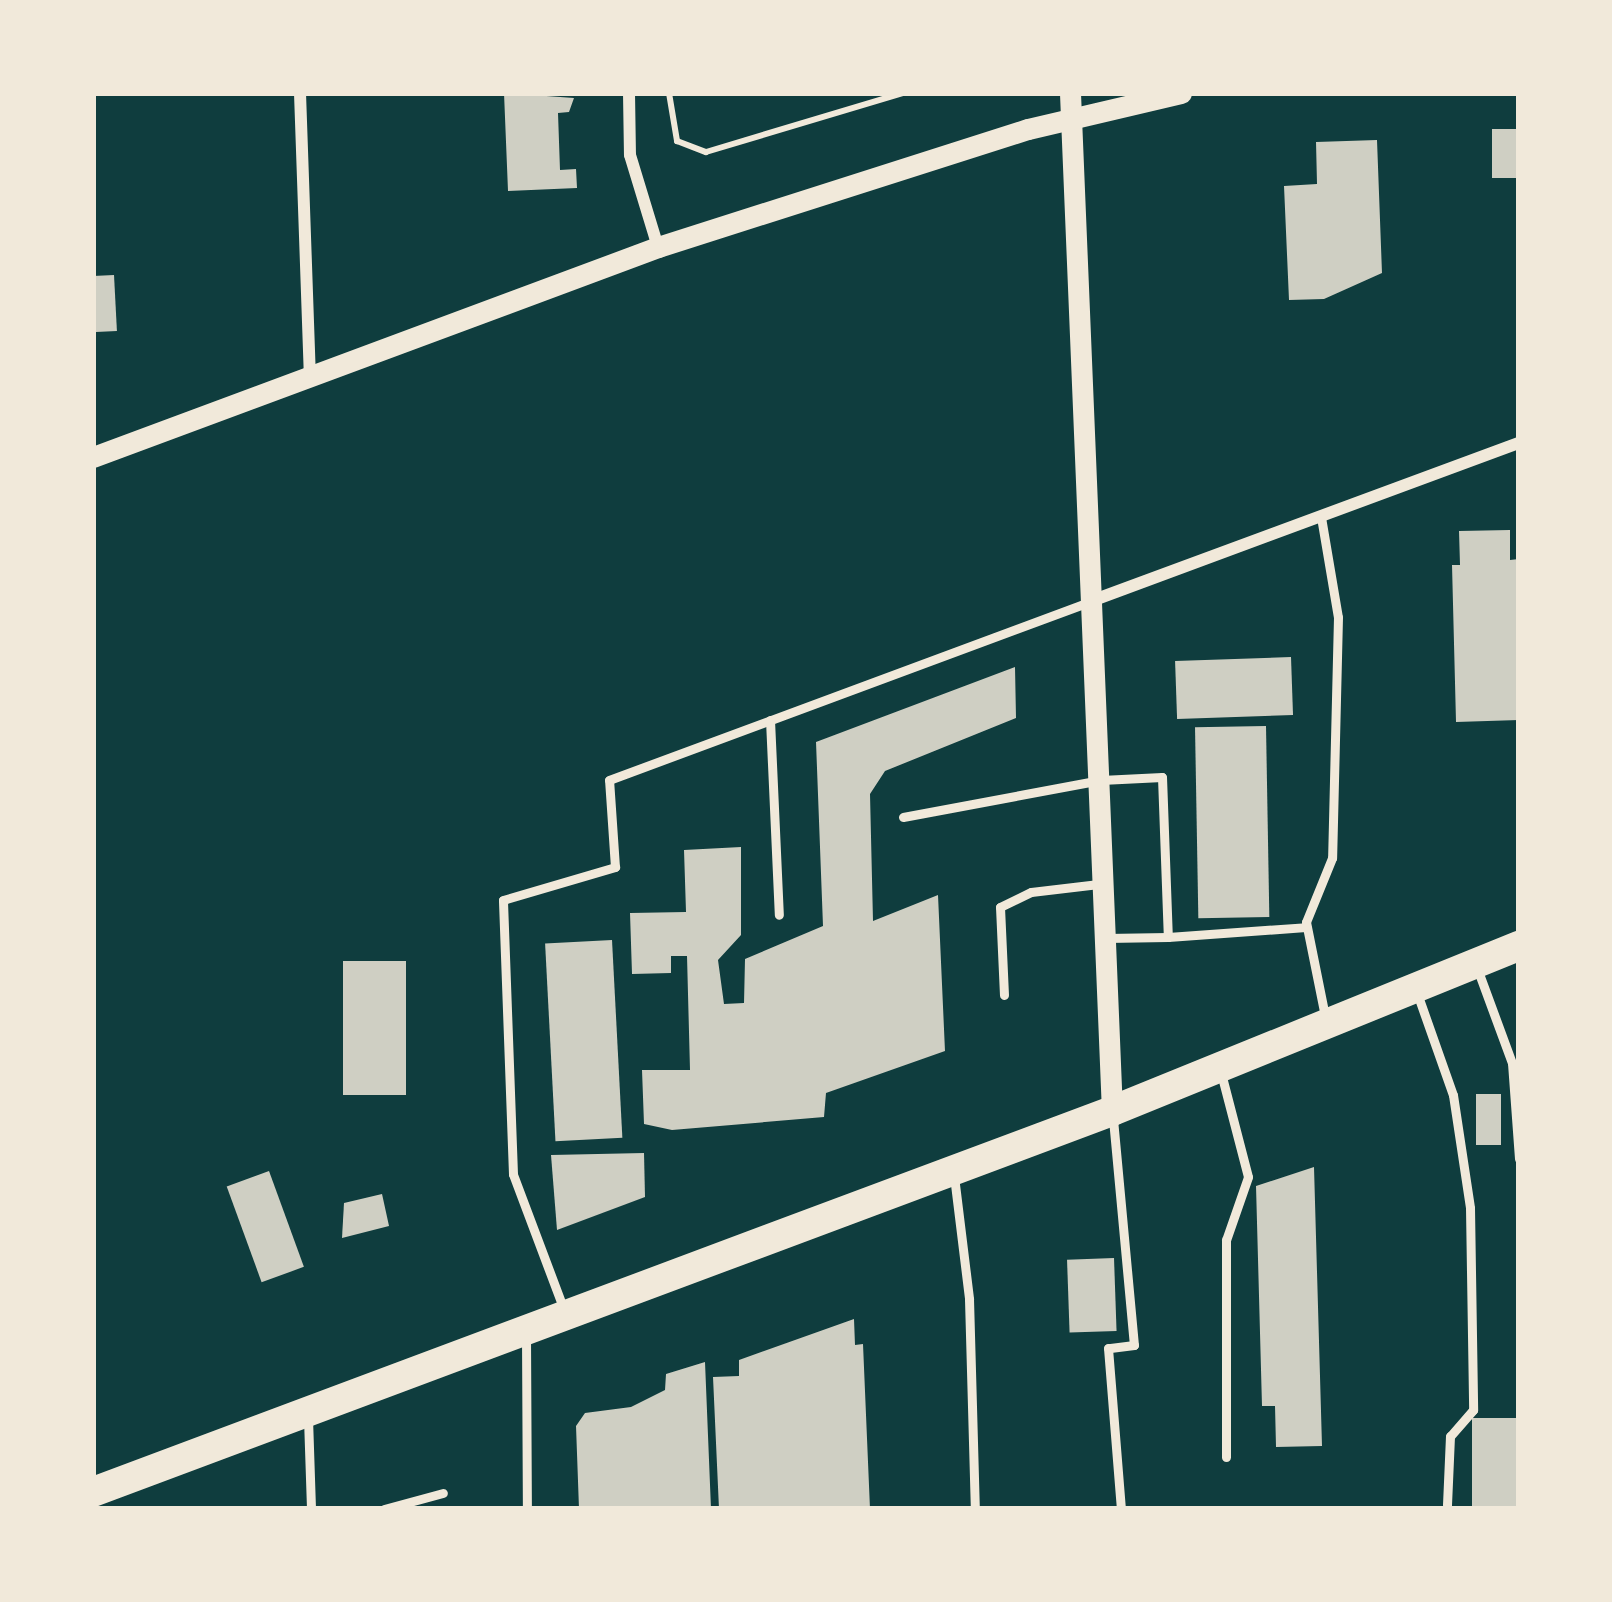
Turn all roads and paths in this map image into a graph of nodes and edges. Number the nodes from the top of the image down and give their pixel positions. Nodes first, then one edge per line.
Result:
1 (300, 93) edge
2 (629, 93) edge
3 (669, 93) edge
4 (903, 93) edge
5 (1070, 93) edge
6 (1181, 93) edge
7 (1072, 118) junction
8 (658, 248) junction
9 (310, 375) junction
10 (1519, 443) edge
11 (93, 457) edge
12 (1321, 517) junction
13 (1094, 600) junction
14 (770, 720) junction
15 (1101, 780) junction
16 (903, 817) dead end
17 (1104, 884) junction
18 (779, 915) dead end
19 (1306, 927) junction
20 (1168, 937) junction
21 (1106, 938) junction
22 (1519, 946) edge
23 (1476, 963) junction
24 (1415, 988) junction
25 (1004, 995) dead end
26 (1327, 1024) junction
27 (1220, 1067) junction
28 (1112, 1111) junction
29 (1519, 1159) edge
30 (953, 1171) junction
31 (566, 1316) junction
32 (526, 1331) junction
33 (308, 1412) junction
34 (1226, 1457) dead end
35 (93, 1492) edge
36 (443, 1493) dead end
37 (1448, 1505) dead end
38 (311, 1509) edge
39 (384, 1509) edge
40 (527, 1509) edge
41 (975, 1509) edge
42 (1121, 1509) edge

1 - 9 street
2 - 8 street
3 - 4 path
5 - 7 street
6 - 7 street
7 - 8 street
7 - 13 street
8 - 9 street
9 - 11 street
10 - 12 street
12 - 13 street
12 - 19 lane
13 - 14 lane
13 - 15 street
14 - 18 lane
14 - 31 lane
15 - 16 lane
15 - 17 street
15 - 20 lane
17 - 21 street
17 - 25 lane
19 - 20 lane
19 - 26 lane
20 - 21 lane
21 - 28 street
22 - 23 main road
23 - 24 main road
23 - 29 lane
24 - 26 main road
24 - 37 lane
26 - 27 main road
27 - 28 main road
27 - 34 lane
28 - 30 main road
28 - 42 lane
30 - 31 main road
30 - 41 lane
31 - 32 main road
32 - 33 main road
32 - 40 lane
33 - 35 main road
33 - 38 lane
36 - 39 lane

